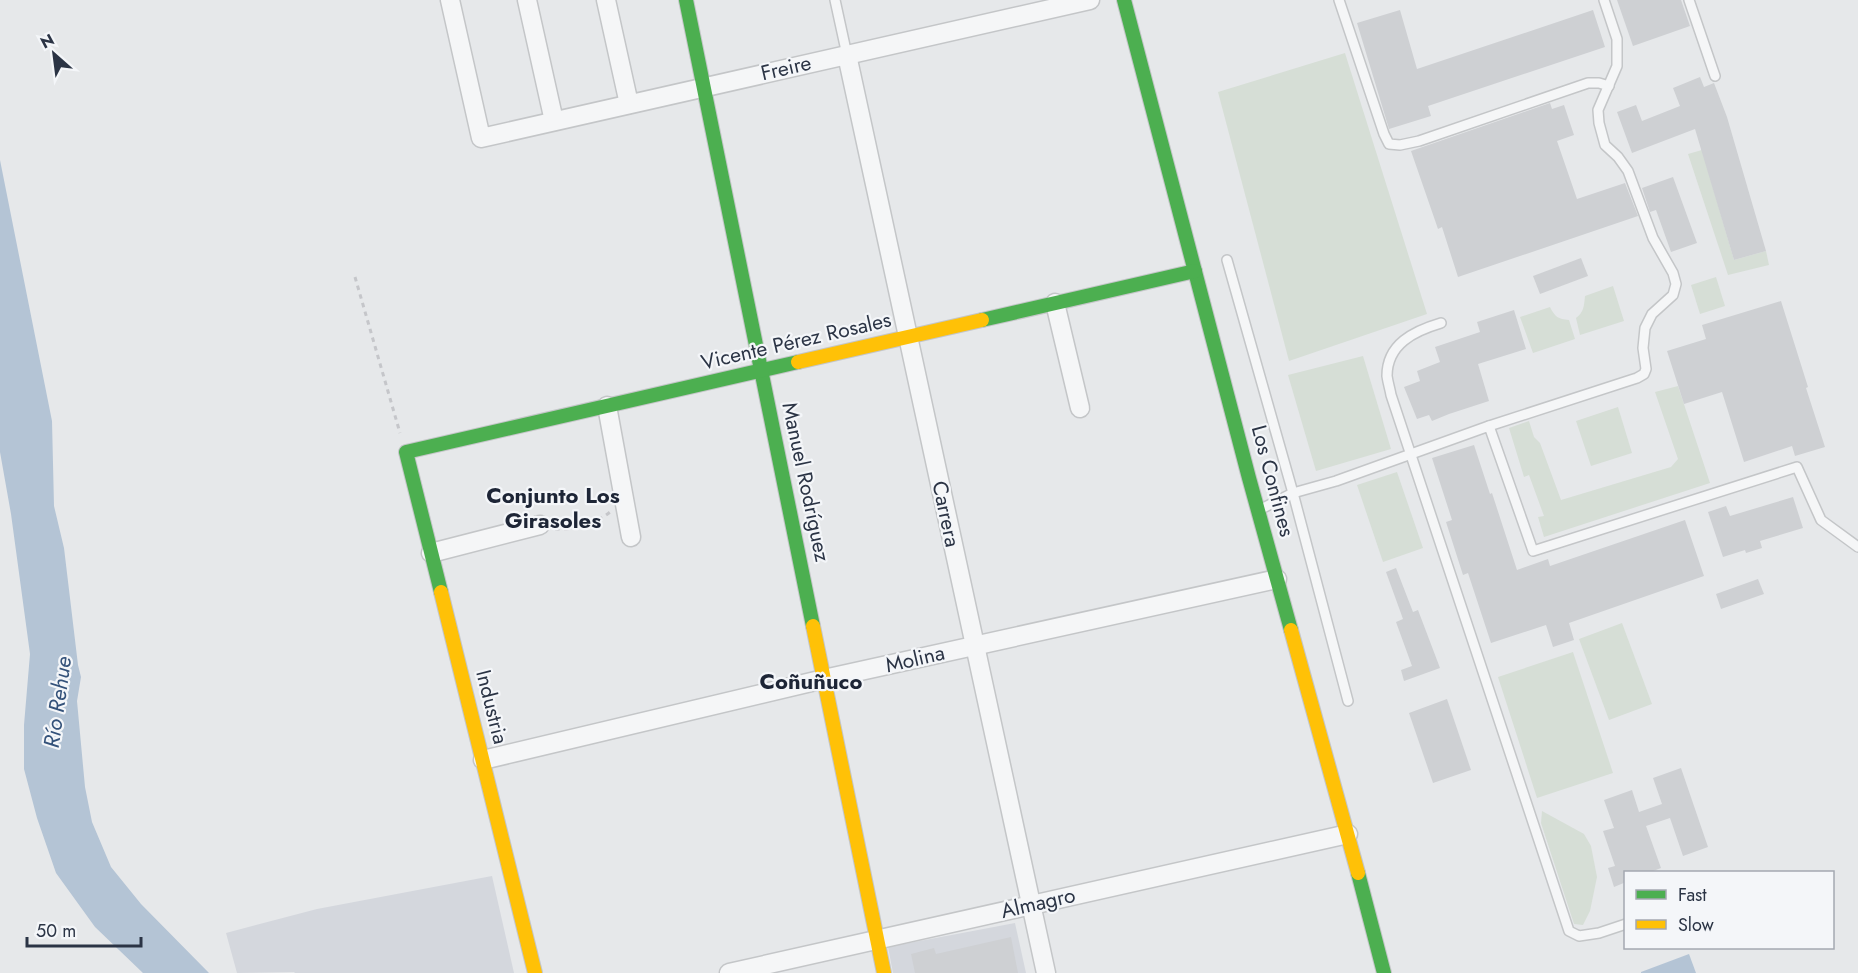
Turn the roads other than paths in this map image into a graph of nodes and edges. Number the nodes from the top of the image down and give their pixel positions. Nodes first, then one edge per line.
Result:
1 (450, 0) edge
2 (527, 0) edge
3 (606, 0) edge
4 (686, 0) edge
5 (835, 0) edge
6 (1090, 0) edge
7 (1124, 0) edge
8 (1339, 0) edge
9 (1604, 0) edge
10 (1689, 0) edge
11 (847, 55) junction
12 (1715, 76) dead end
13 (1609, 86) junction
14 (703, 87) junction
15 (628, 104) junction
16 (554, 121) junction
17 (1227, 260) dead end
18 (1195, 271) junction
19 (1055, 303) junction
20 (1441, 323) dead end
21 (908, 337) junction
22 (761, 370) junction
23 (607, 406) junction
24 (1080, 408) dead end
25 (1490, 426) junction
26 (406, 452) joint
27 (1410, 456) junction
28 (1293, 493) junction
29 (1259, 511) junction
30 (540, 525) road end
31 (631, 537) dead end
32 (1858, 547) edge
33 (431, 553) junction
34 (1277, 579) junction
35 (975, 646) junction
36 (824, 680) junction
37 (1348, 701) dead end
38 (483, 760) junction
39 (1348, 834) junction
40 (1031, 905) junction
41 (1624, 925) edge
42 (877, 940) junction
43 (535, 973) edge
44 (729, 973) edge
45 (884, 973) edge
46 (1046, 973) edge
47 (1384, 973) edge

1 - 16 street, Freire
2 - 16 street
3 - 15 street
4 - 14 street, Manuel Rodríguez
5 - 11 lane
6 - 11 street, Freire
7 - 18 street, Los Confines
8 - 13 lane
9 - 13 lane
10 - 12 lane
11 - 14 street, Freire
11 - 21 street, Carrera
13 - 25 lane
14 - 15 street, Freire
14 - 22 street, Manuel Rodríguez
15 - 16 street, Freire
17 - 28 lane
18 - 19 street, Vicente Pérez Rosales
18 - 29 street, Los Confines
19 - 21 street, Vicente Pérez Rosales
19 - 24 street
20 - 27 lane
21 - 22 street, Vicente Pérez Rosales
21 - 35 street, Carrera
22 - 23 street, Vicente Pérez Rosales
22 - 36 street, Manuel Rodríguez
23 - 26 street, Vicente Pérez Rosales
23 - 31 street
25 - 27 lane
25 - 32 lane
26 - 33 street, Industria
27 - 28 lane
27 - 41 lane
28 - 29 lane
28 - 37 lane
29 - 34 street, Los Confines
30 - 33 street
33 - 38 street, Industria
34 - 35 street, Molina
34 - 39 street, Los Confines
35 - 36 street, Molina
35 - 40 street, Carrera
36 - 38 street, Molina
36 - 42 street, Manuel Rodríguez
38 - 43 street, Industria
39 - 40 street, Almagro
39 - 47 street, Los Confines
40 - 42 street, Almagro
40 - 46 street, Carrera
42 - 44 street, Almagro
42 - 45 street, Manuel Rodríguez

